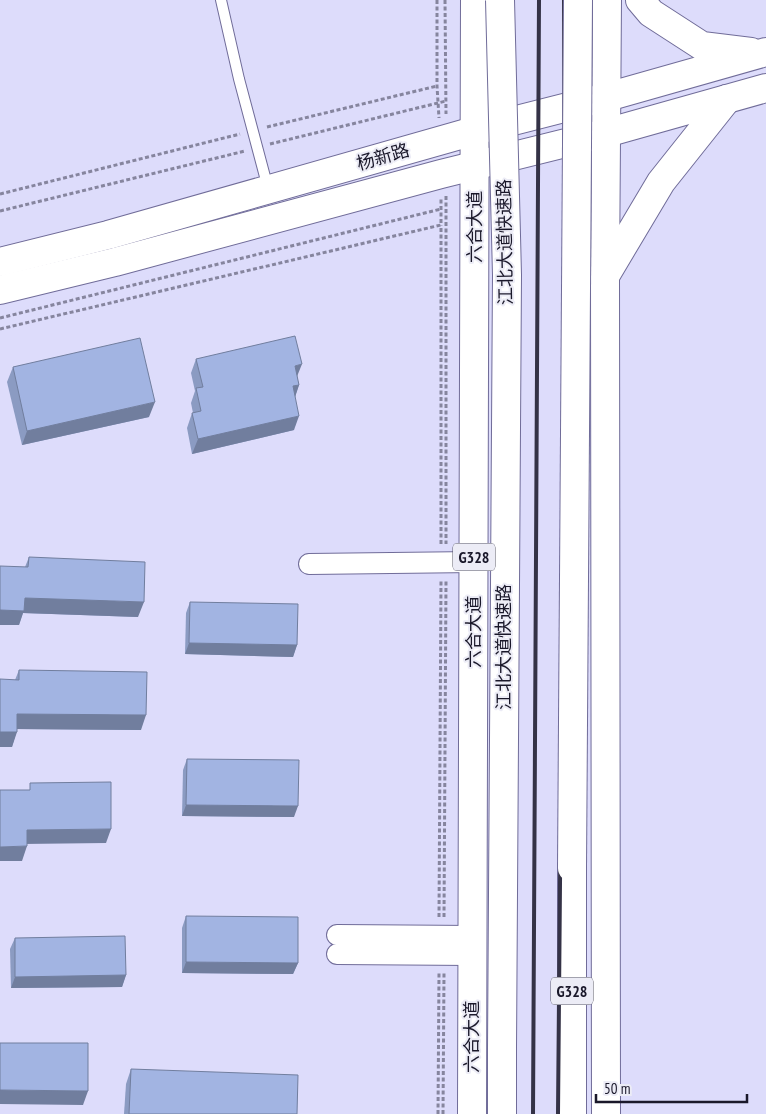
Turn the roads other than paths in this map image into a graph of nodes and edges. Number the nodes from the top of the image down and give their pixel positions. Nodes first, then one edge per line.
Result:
1 (221, 0) edge
2 (475, 0) edge
3 (500, 0) edge
4 (578, 0) edge
5 (607, 0) edge
6 (640, 0) edge
7 (764, 52) edge
8 (766, 88) edge
9 (607, 97) junction
10 (727, 99) junction
11 (474, 131) junction
12 (606, 133) junction
13 (476, 165) junction
14 (269, 189) junction
15 (0, 262) edge
16 (605, 276) junction
17 (0, 290) edge
18 (474, 562) junction
19 (309, 564) dead end
20 (337, 944) dead end
21 (472, 945) junction
22 (472, 1114) edge
23 (502, 1114) edge
24 (572, 1114) edge
25 (606, 1114) edge

1 - 14 lane
2 - 11 main road, 六合大道 / G328
3 - 23 main road, 江北大道快速路 / G328, bridge
4 - 24 main road, G328, bridge
5 - 9 main road, G328
6 - 7 main road
7 - 9 main road, 杨新路
8 - 10 main road, 杨新路
9 - 11 main road, 杨新路
9 - 12 main road, G328
10 - 12 main road, 杨新路
10 - 16 main road
11 - 13 main road, 六合大道 / G328
11 - 14 main road, 杨新路
12 - 13 main road, 杨新路
12 - 16 main road, G328
13 - 17 main road, 杨新路
13 - 18 main road, 六合大道 / G328
14 - 15 main road, 杨新路
16 - 25 main road, G328
18 - 19 street
18 - 21 main road, 六合大道 / G328
20 - 21 street
21 - 22 main road, 六合大道 / G328

